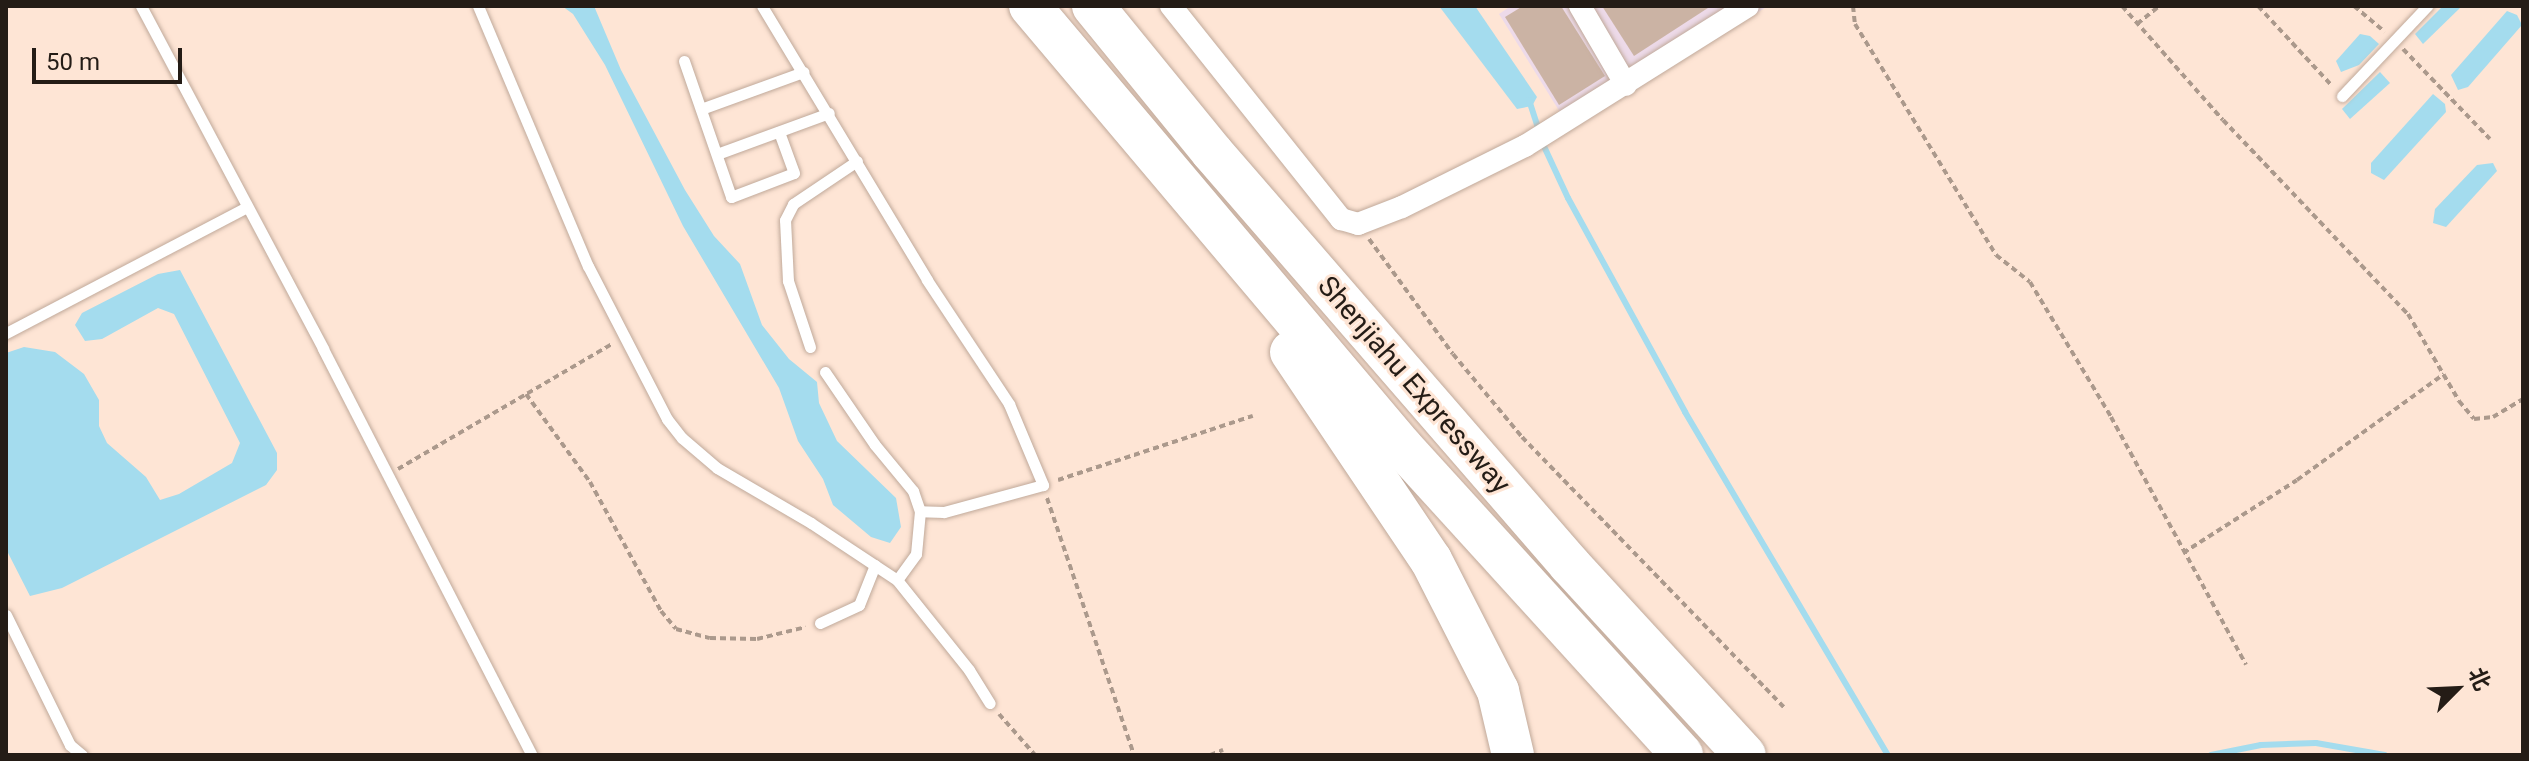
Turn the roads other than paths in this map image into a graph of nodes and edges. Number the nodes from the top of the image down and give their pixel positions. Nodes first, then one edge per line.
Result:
1 (141, 6) edge
2 (478, 6) edge
3 (762, 6) edge
4 (1030, 6) edge
5 (1093, 6) edge
6 (1171, 6) edge
7 (1580, 6) edge
8 (1748, 6) edge
9 (2427, 6) edge
10 (684, 61) dead end
11 (803, 72) junction
12 (1626, 85) junction
13 (2342, 96) road end
14 (701, 109) junction
15 (829, 113) junction
16 (779, 132) junction
17 (717, 154) junction
18 (857, 161) junction
19 (1176, 182) junction
20 (247, 207) junction
21 (6, 333) edge
22 (810, 347) dead end
23 (825, 372) dead end
24 (920, 511) junction
25 (875, 565) junction
26 (1570, 565) junction
27 (897, 580) junction
28 (6, 615) edge
29 (820, 623) road end
30 (990, 703) road end
31 (82, 755) edge
32 (532, 755) edge
33 (1513, 755) edge
34 (1682, 755) edge
35 (1745, 755) edge
36 (1772, 755) edge

1 - 20 lane
2 - 25 lane
3 - 11 lane
4 - 19 highway, Shenjiahu Expressway
5 - 26 highway, Shenjiahu Expressway
6 - 12 street
7 - 12 street
8 - 12 street
9 - 13 lane
10 - 14 lane
11 - 14 lane
11 - 15 lane
14 - 17 lane
15 - 16 lane
15 - 18 lane
16 - 17 lane
16 - 17 lane
18 - 22 lane
18 - 24 lane
19 - 33 highway
19 - 34 highway, Shenjiahu Expressway
20 - 21 lane
20 - 32 lane
23 - 24 lane
24 - 27 lane
25 - 27 lane
25 - 29 lane
26 - 35 highway, Shenjiahu Expressway
26 - 36 highway
27 - 30 lane
28 - 31 lane

